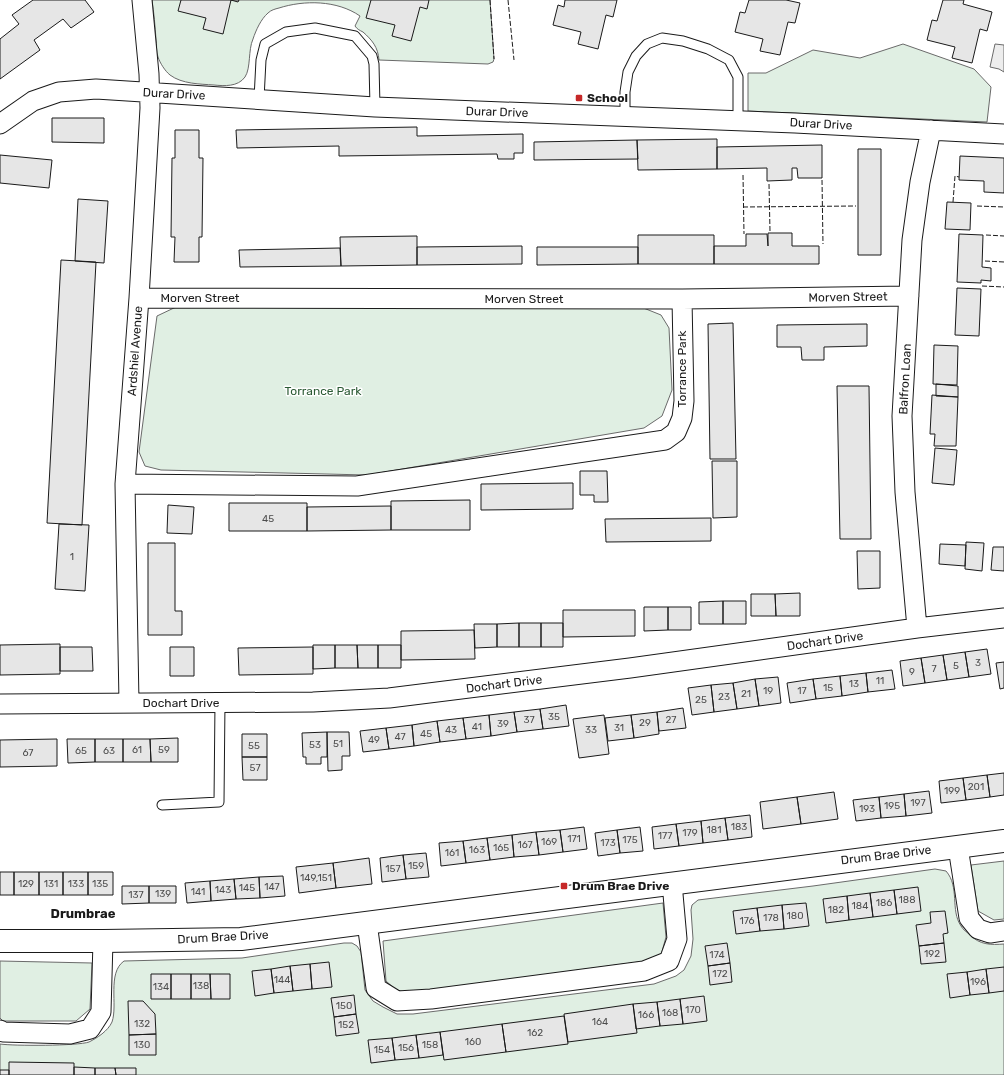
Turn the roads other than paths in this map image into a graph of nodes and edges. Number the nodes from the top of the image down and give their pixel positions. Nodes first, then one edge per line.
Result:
1 (142, 0) edge
2 (149, 93) junction
3 (259, 99) junction
4 (375, 107) junction
5 (625, 116) junction
6 (738, 121) junction
7 (0, 124) edge
8 (931, 130) junction
9 (1004, 134) edge
10 (909, 296) junction
11 (139, 298) junction
12 (682, 299) junction
13 (125, 484) junction
14 (1004, 618) edge
15 (917, 628) junction
16 (129, 702) junction
17 (220, 703) junction
18 (0, 704) edge
19 (162, 805) dead end
20 (1004, 840) edge
21 (958, 846) junction
22 (672, 883) junction
23 (367, 923) junction
24 (1004, 931) edge
25 (0, 941) edge
26 (103, 941) junction
27 (0, 1030) edge

1 - 2 street, Ardshiel Avenue
2 - 3 street, Durar Drive
2 - 7 street, Durar Drive
2 - 11 street, Ardshiel Avenue
3 - 4 street, Durar Drive
3 - 4 lane
4 - 5 street, Durar Drive
5 - 6 street, Durar Drive
5 - 6 lane
6 - 8 street, Durar Drive
8 - 9 street, Durar Drive
8 - 10 street, Balfron Loan
10 - 12 street, Morven Street
10 - 15 street, Balfron Loan
11 - 12 street, Morven Street
11 - 13 street, Ardshiel Avenue
12 - 13 street, Torrance Park
13 - 16 street, Ardshiel Avenue
14 - 15 street, Dochart Drive
15 - 17 street, Dochart Drive
16 - 17 street, Dochart Drive
16 - 18 street, Dochart Drive
17 - 19 lane
20 - 21 street, Drum Brae Drive
21 - 22 street, Drum Brae Drive
21 - 24 street
22 - 23 street, Drum Brae Drive
22 - 23 street
23 - 26 street, Drum Brae Drive
25 - 26 street, Drum Brae Drive
26 - 27 street

